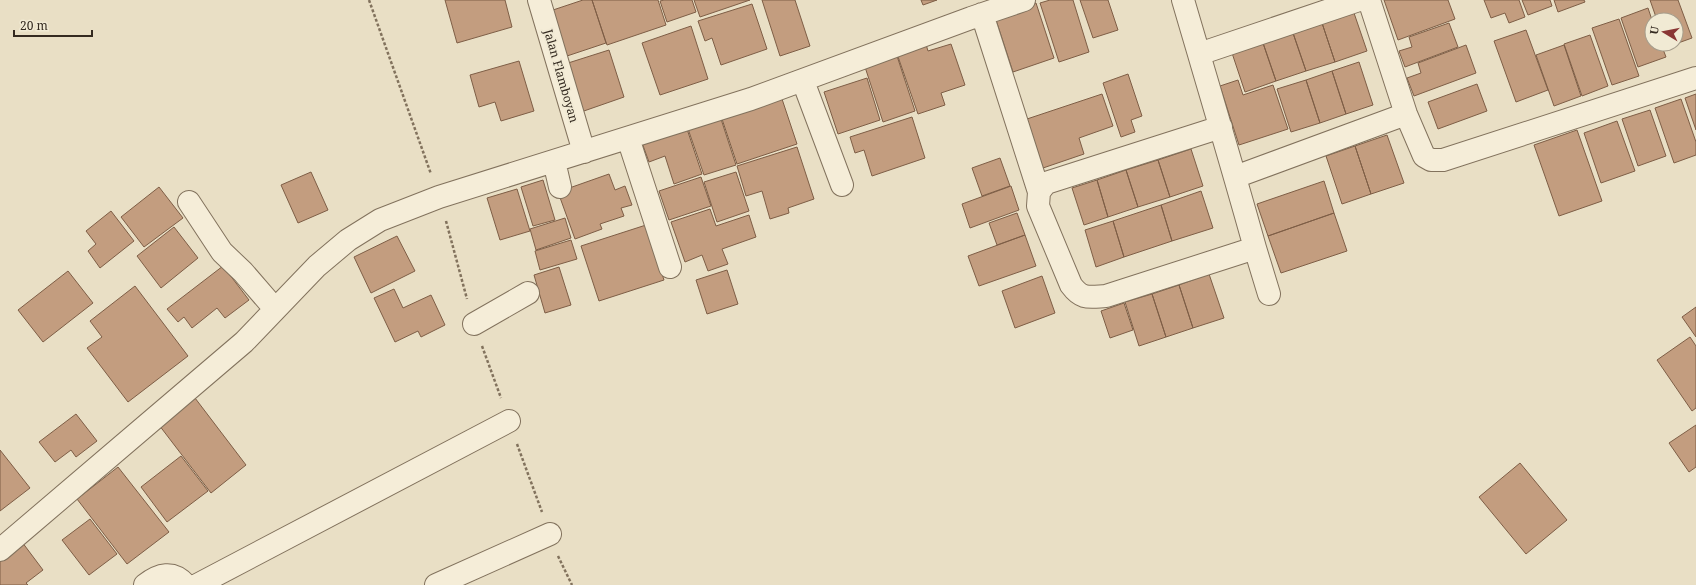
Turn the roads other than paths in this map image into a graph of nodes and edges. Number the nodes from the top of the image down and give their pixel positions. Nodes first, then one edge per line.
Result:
1 (1024, 0) edge
2 (1183, 0) edge
3 (1370, 0) edge
4 (543, 1) edge
5 (1346, 2) edge
6 (982, 14) junction
7 (1199, 54) junction
8 (1696, 78) edge
9 (803, 81) junction
10 (1406, 114) junction
11 (1220, 127) junction
12 (628, 138) junction
13 (584, 152) junction
14 (554, 161) junction
15 (1235, 177) junction
16 (842, 185) dead end
17 (560, 187) dead end
18 (1039, 192) junction
19 (189, 202) dead end
20 (1254, 248) junction
21 (670, 267) dead end
22 (528, 293) dead end
23 (1269, 294) dead end
24 (275, 309) junction
25 (474, 324) road end
26 (509, 420) road end
27 (550, 534) road end
28 (0, 550) edge
29 (145, 585) edge
30 (186, 585) edge
31 (197, 585) edge
32 (436, 585) edge

1 - 6 street
2 - 7 street
3 - 10 street
4 - 13 street, Jalan Flamboyan
5 - 7 street
6 - 9 street
6 - 18 street
7 - 11 street
8 - 10 street
9 - 12 street
9 - 16 street
10 - 15 street
11 - 15 street
11 - 18 street
12 - 13 street
12 - 21 street
13 - 14 street
14 - 17 street
14 - 24 street
15 - 20 street
18 - 20 street
19 - 24 street
20 - 23 street
22 - 25 street
24 - 28 street
26 - 31 street
27 - 32 street
29 - 30 street

